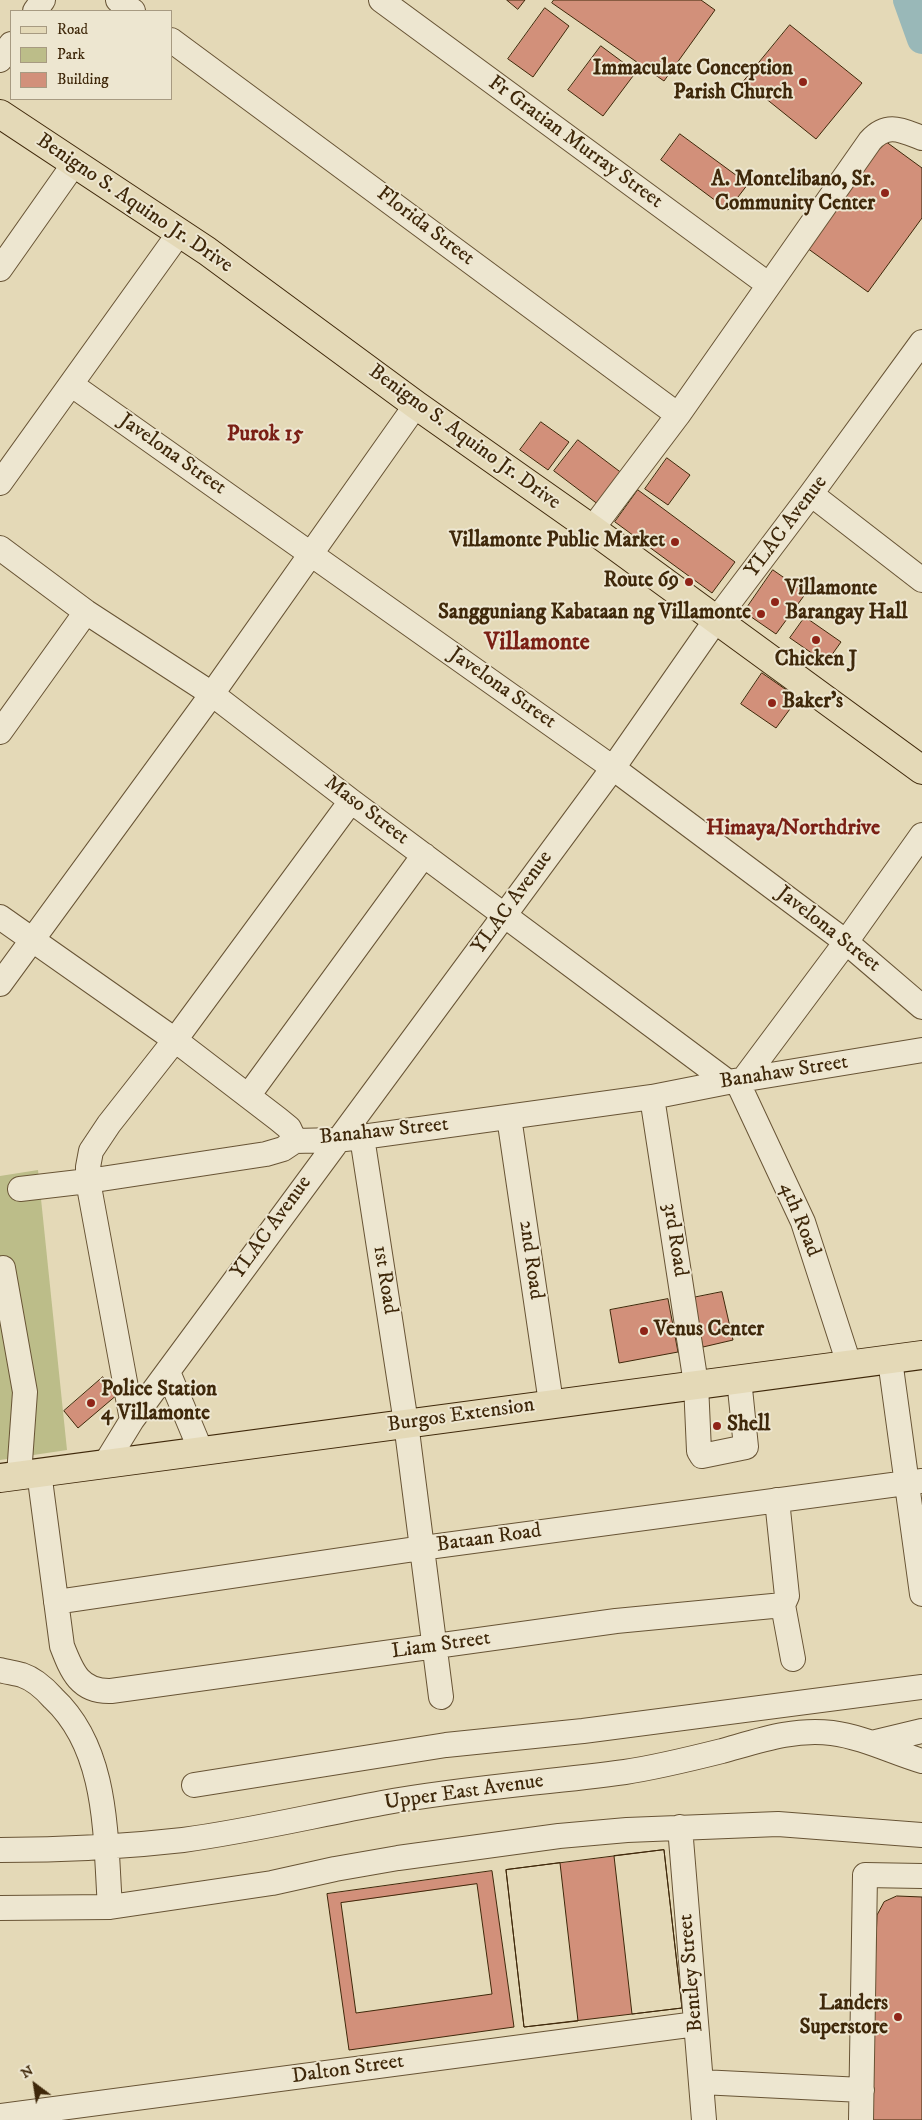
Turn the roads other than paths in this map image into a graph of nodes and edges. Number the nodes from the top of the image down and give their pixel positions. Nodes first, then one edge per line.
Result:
1 (44, 0) edge
2 (118, 0) edge
3 (381, 0) edge
4 (36, 10) edge
5 (132, 10) edge
6 (172, 41) edge
7 (10, 45) edge
8 (0, 60) edge
9 (0, 114) edge
10 (922, 138) edge
11 (74, 164) junction
12 (180, 232) junction
13 (0, 269) edge
14 (769, 285) junction
15 (922, 342) edge
16 (72, 385) junction
17 (416, 404) junction
18 (678, 415) junction
19 (0, 483) edge
20 (811, 494) junction
21 (592, 529) junction
22 (0, 548) edge
23 (310, 553) junction
24 (922, 580) edge
25 (86, 612) junction
26 (716, 620) junction
27 (212, 694) junction
28 (0, 732) edge
29 (613, 768) junction
30 (922, 770) edge
31 (351, 801) junction
32 (922, 835) edge
33 (424, 854) junction
34 (505, 915) junction
35 (0, 917) edge
36 (32, 940) junction
37 (846, 942) junction
38 (0, 984) edge
39 (922, 1007) edge
40 (175, 1040) junction
41 (922, 1050) edge
42 (736, 1081) junction
43 (248, 1096) junction
44 (652, 1097) junction
45 (508, 1117) junction
46 (362, 1137) junction
47 (336, 1140) junction
48 (295, 1141) junction
49 (88, 1181) junction
50 (20, 1189) dead end
51 (3, 1268) dead end
52 (922, 1355) edge
53 (890, 1360) junction
54 (849, 1364) junction
55 (168, 1372) junction
56 (739, 1379) junction
57 (696, 1384) junction
58 (551, 1404) junction
59 (132, 1420) junction
60 (406, 1423) junction
61 (201, 1451) junction
62 (105, 1464) junction
63 (19, 1475) edge
64 (915, 1482) edge
65 (777, 1500) junction
66 (422, 1548) junction
67 (922, 1594) edge
68 (56, 1602) junction
69 (783, 1605) junction
70 (435, 1647) junction
71 (793, 1659) dead end
72 (0, 1670) edge
73 (922, 1687) edge
74 (441, 1697) dead end
75 (922, 1731) edge
76 (872, 1743) junction
77 (922, 1761) edge
78 (194, 1785) dead end
79 (680, 1827) junction
80 (922, 1835) edge
81 (106, 1847) junction
82 (0, 1850) edge
83 (922, 1876) edge
84 (110, 1907) junction
85 (0, 1908) edge
86 (696, 2024) junction
87 (701, 2082) junction
88 (862, 2090) junction
89 (0, 2116) edge
90 (704, 2120) edge
91 (861, 2120) edge

1 - 4 street
2 - 5 street
3 - 14 street, Fr Gratian Murray Street
6 - 18 street, Florida Street
7 - 8 street
9 - 11 main road, Benigno S. Aquino Jr. Drive
10 - 14 street
11 - 12 main road, Benigno S. Aquino Jr. Drive
11 - 13 street
12 - 16 street
12 - 17 main road, Benigno S. Aquino Jr. Drive
14 - 18 street
15 - 20 street, YLAC Avenue
16 - 19 street
16 - 23 street, Javelona Street
17 - 21 main road, Benigno S. Aquino Jr. Drive
17 - 23 street
18 - 21 street
20 - 24 street
20 - 26 street, YLAC Avenue
21 - 26 main road, Benigno S. Aquino Jr. Drive
22 - 25 street, Maso Street
23 - 27 street
23 - 29 street, Javelona Street
25 - 27 street, Maso Street
25 - 28 street
26 - 29 street, YLAC Avenue
26 - 30 main road, Benigno S. Aquino Jr. Drive
27 - 31 street, Maso Street
27 - 36 street
29 - 34 street, YLAC Avenue
29 - 37 street, Javelona Street
31 - 33 street, Maso Street
31 - 40 street
32 - 37 street
33 - 34 street, Maso Street
33 - 43 street
34 - 42 street, Maso Street
34 - 47 street, YLAC Avenue
35 - 36 street
36 - 38 street
36 - 40 street
37 - 39 street, Javelona Street
37 - 42 street
40 - 43 street
40 - 49 street
41 - 42 street, Banahaw Street
42 - 44 street, Banahaw Street
42 - 54 street, 4th Road
43 - 48 street
44 - 45 street, Banahaw Street
44 - 57 street, 3rd Road
45 - 46 street, Banahaw Street
45 - 58 street, 2nd Road
46 - 47 street, Banahaw Street
46 - 60 street, 1st Road
47 - 48 street, Banahaw Street
47 - 55 street, YLAC Avenue
48 - 49 street, Banahaw Street
49 - 50 street, Banahaw Street
49 - 59 street
51 - 63 street, Liam Street
52 - 53 main road, Burgos Extension
53 - 54 main road, Burgos Extension
53 - 64 street
54 - 56 main road, Burgos Extension
55 - 59 street, YLAC Avenue
55 - 61 street
56 - 57 main road, Burgos Extension
56 - 57 street, 3rd Road
57 - 58 main road, Burgos Extension
58 - 60 main road, Burgos Extension
59 - 62 street, YLAC Avenue
60 - 61 main road, Burgos Extension
60 - 66 street, 1st Road
61 - 62 main road, Burgos Extension
62 - 63 main road, Burgos Extension
63 - 68 street, Liam Street
64 - 65 street, Bataan Road
64 - 67 street
65 - 66 street, Bataan Road
65 - 69 street
66 - 68 street, Bataan Road
66 - 70 street, 1st Road
68 - 70 street, Liam Street
69 - 70 street, Liam Street
69 - 71 street
70 - 74 street, 1st Road
72 - 81 street
73 - 78 street
75 - 76 street
76 - 77 street, Upper East Avenue
76 - 81 street, Upper East Avenue
79 - 80 street
79 - 84 street
79 - 86 street, Bentley Street
81 - 82 street, Upper East Avenue
81 - 84 street
83 - 88 street
84 - 85 street
86 - 87 street, Bentley Street
86 - 89 street, Dalton Street
87 - 88 street
87 - 90 street, Bentley Street
88 - 91 street

